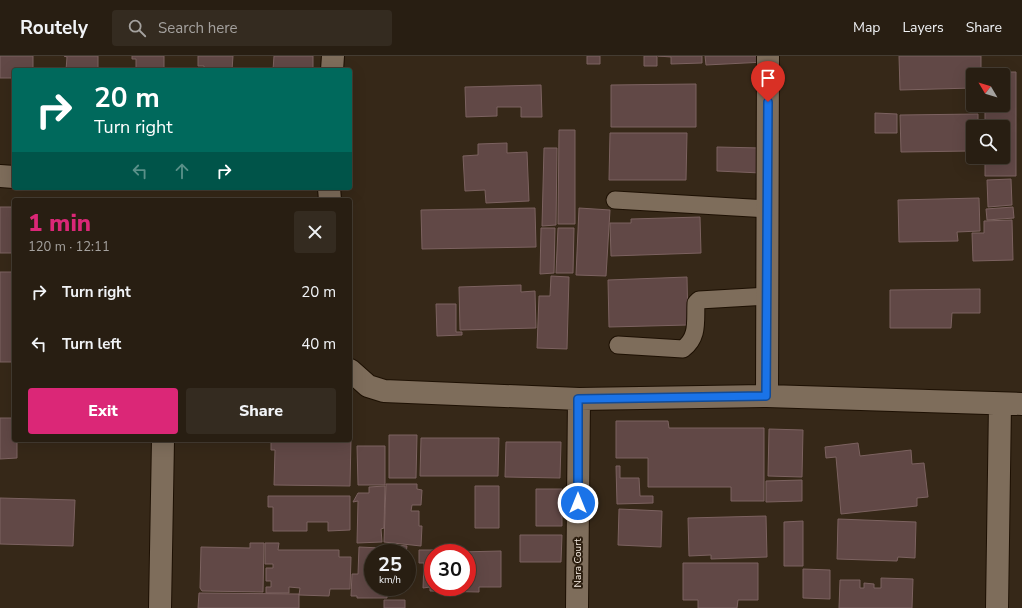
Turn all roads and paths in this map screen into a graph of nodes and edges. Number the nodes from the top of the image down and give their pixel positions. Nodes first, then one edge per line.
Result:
1 (332, 56) edge
2 (768, 56) edge
3 (332, 68) edge
4 (0, 176) edge
5 (12, 177) edge
6 (616, 200) dead end
7 (767, 210) junction
8 (767, 296) junction
9 (618, 345) dead end
10 (352, 372) edge
11 (766, 396) junction
12 (578, 399) junction
13 (1000, 404) junction
14 (1022, 404) edge
15 (163, 442) edge
16 (160, 608) edge
17 (577, 608) edge
18 (997, 608) edge

1 - 3 street
2 - 7 street
4 - 5 street
6 - 7 lane
7 - 8 street
8 - 9 lane
8 - 11 street
10 - 12 street
11 - 12 street
11 - 13 street
12 - 17 street, Nara Court
13 - 14 street
13 - 18 street
15 - 16 street

